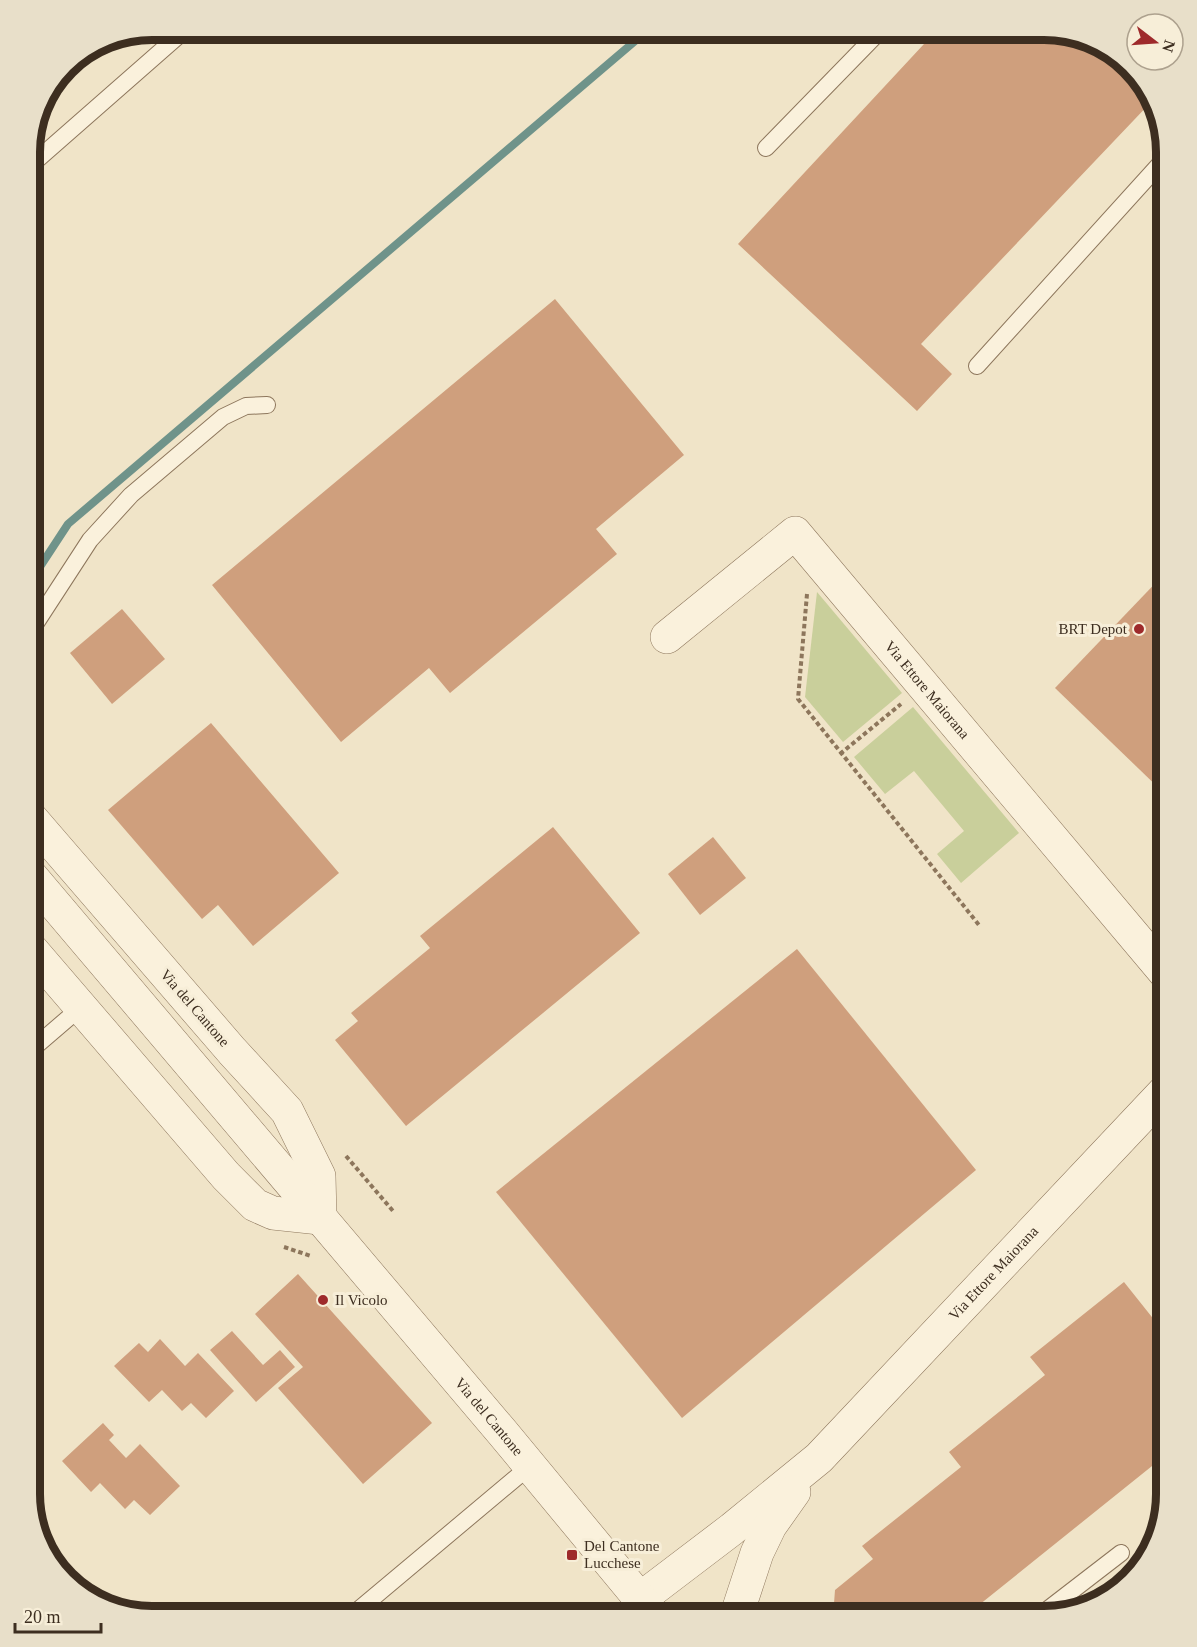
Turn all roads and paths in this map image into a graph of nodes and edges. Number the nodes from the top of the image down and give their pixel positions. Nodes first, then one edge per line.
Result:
1 (174, 40) edge
2 (870, 41) edge
3 (766, 148) dead end
4 (41, 156) edge
5 (1156, 168) edge
6 (977, 366) dead end
7 (267, 405) dead end
8 (810, 549) junction
9 (41, 616) edge
10 (667, 637) dead end
11 (925, 685) junction
12 (840, 754) junction
13 (40, 829) edge
14 (40, 886) edge
15 (979, 925) dead end
16 (40, 960) edge
17 (1156, 962) edge
18 (80, 1008) junction
19 (40, 1043) edge
20 (1156, 1101) edge
21 (320, 1218) junction
22 (276, 1244) dead end
23 (321, 1260) dead end
24 (819, 1458) junction
25 (530, 1467) junction
26 (1121, 1553) dead end
27 (363, 1606) edge
28 (645, 1606) edge
29 (649, 1606) edge
30 (740, 1606) edge
31 (1052, 1606) edge

1 - 4 lane
2 - 3 lane
5 - 6 lane
7 - 9 lane
8 - 10 street, Via Ettore Maiorana
8 - 11 street, Via Ettore Maiorana
8 - 12 path
11 - 12 path
11 - 17 street, Via Ettore Maiorana
12 - 15 path
13 - 21 street, Via del Cantone
14 - 21 street, Via del Cantone
16 - 18 street
18 - 19 lane
18 - 21 street
20 - 24 street, Via Ettore Maiorana
21 - 25 street, Via del Cantone
22 - 23 path
24 - 29 street, Via Ettore Maiorana
24 - 30 street, Via Ettore Maiorana
25 - 27 lane
25 - 28 street, Via del Cantone
26 - 31 lane

